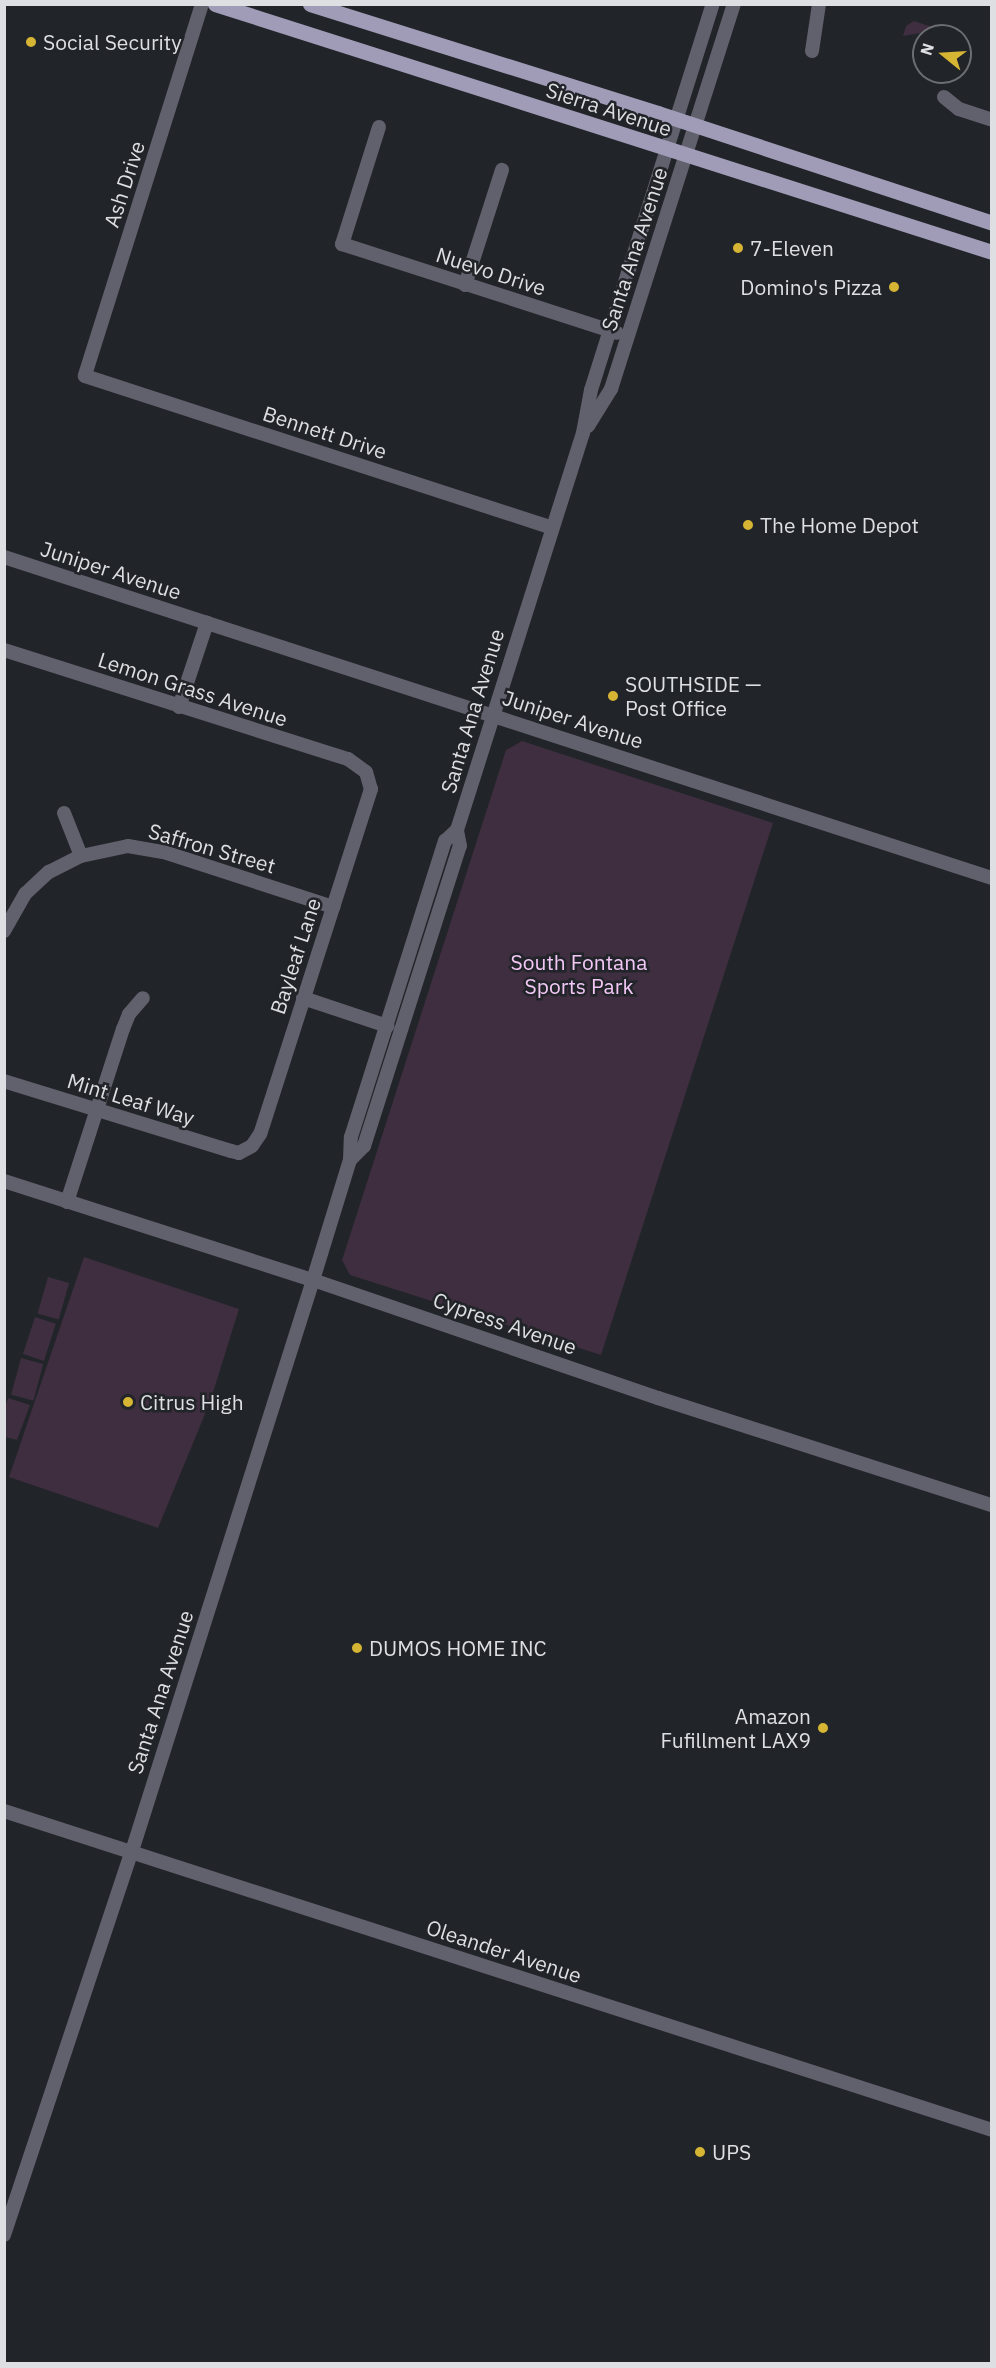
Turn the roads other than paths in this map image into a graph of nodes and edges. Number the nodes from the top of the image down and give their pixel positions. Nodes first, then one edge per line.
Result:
1 (202, 4) edge
2 (215, 4) edge
3 (310, 4) edge
4 (713, 4) edge
5 (734, 4) edge
6 (819, 4) edge
7 (812, 51) dead end
8 (944, 97) dead end
9 (992, 120) edge
10 (676, 121) junction
11 (379, 127) dead end
12 (695, 127) junction
13 (668, 150) junction
14 (686, 156) junction
15 (502, 170) dead end
16 (992, 223) edge
17 (992, 252) edge
18 (465, 285) junction
19 (610, 331) junction
20 (627, 337) junction
21 (85, 376) joint
22 (584, 433) junction
23 (552, 528) junction
24 (4, 557) edge
25 (207, 623) junction
26 (4, 650) edge
27 (179, 707) junction
28 (492, 715) junction
29 (366, 772) joint
30 (64, 813) dead end
31 (457, 830) junction
32 (81, 856) junction
33 (992, 878) edge
34 (333, 907) junction
35 (4, 931) edge
36 (143, 998) dead end
37 (303, 998) junction
38 (387, 1026) junction
39 (4, 1081) edge
40 (96, 1111) junction
41 (246, 1151) joint
42 (350, 1160) junction
43 (4, 1181) edge
44 (67, 1202) junction
45 (313, 1280) junction
46 (992, 1505) edge
47 (4, 1811) edge
48 (132, 1851) junction
49 (992, 2130) edge
50 (4, 2235) edge

1 - 21 street, Ash Drive
2 - 13 main road, Sierra Avenue
3 - 10 main road, Sierra Avenue
4 - 10 street, Santa Ana Avenue
5 - 12 street, Santa Ana Avenue
6 - 7 street
8 - 9 street
10 - 12 main road, Sierra Avenue
10 - 13 street, Santa Ana Avenue
11 - 18 street, Nuevo Drive
12 - 14 street, Santa Ana Avenue
12 - 16 main road, Sierra Avenue
13 - 14 main road, Sierra Avenue
13 - 19 street, Santa Ana Avenue
14 - 17 main road, Sierra Avenue
14 - 20 street, Santa Ana Avenue
15 - 18 street
18 - 19 street, Nuevo Drive
19 - 20 street, Nuevo Drive
19 - 22 street, Santa Ana Avenue
20 - 22 street, Santa Ana Avenue
21 - 23 street, Bennett Drive
22 - 23 street, Santa Ana Avenue
23 - 28 street, Santa Ana Avenue
24 - 25 street, Juniper Avenue
25 - 27 street
25 - 28 street, Juniper Avenue
26 - 27 street, Lemon Grass Avenue
27 - 29 street, Lemon Grass Avenue
28 - 31 street, Santa Ana Avenue
28 - 33 street, Juniper Avenue
29 - 34 street, Bayleaf Lane
30 - 32 street
31 - 38 street, Santa Ana Avenue
31 - 42 street, Santa Ana Avenue
32 - 34 street, Saffron Street
32 - 35 street, Saffron Street
34 - 37 street, Bayleaf Lane
36 - 40 street
37 - 38 street
37 - 41 street, Bayleaf Lane
38 - 42 street, Santa Ana Avenue
39 - 40 street, Mint Leaf Way
40 - 41 street, Mint Leaf Way
40 - 44 street
42 - 45 street, Santa Ana Avenue
43 - 44 street, Cypress Avenue
44 - 45 street, Cypress Avenue
45 - 46 street, Cypress Avenue
45 - 48 street, Santa Ana Avenue
47 - 48 street, Oleander Avenue
48 - 49 street, Oleander Avenue
48 - 50 street, Santa Ana Avenue

